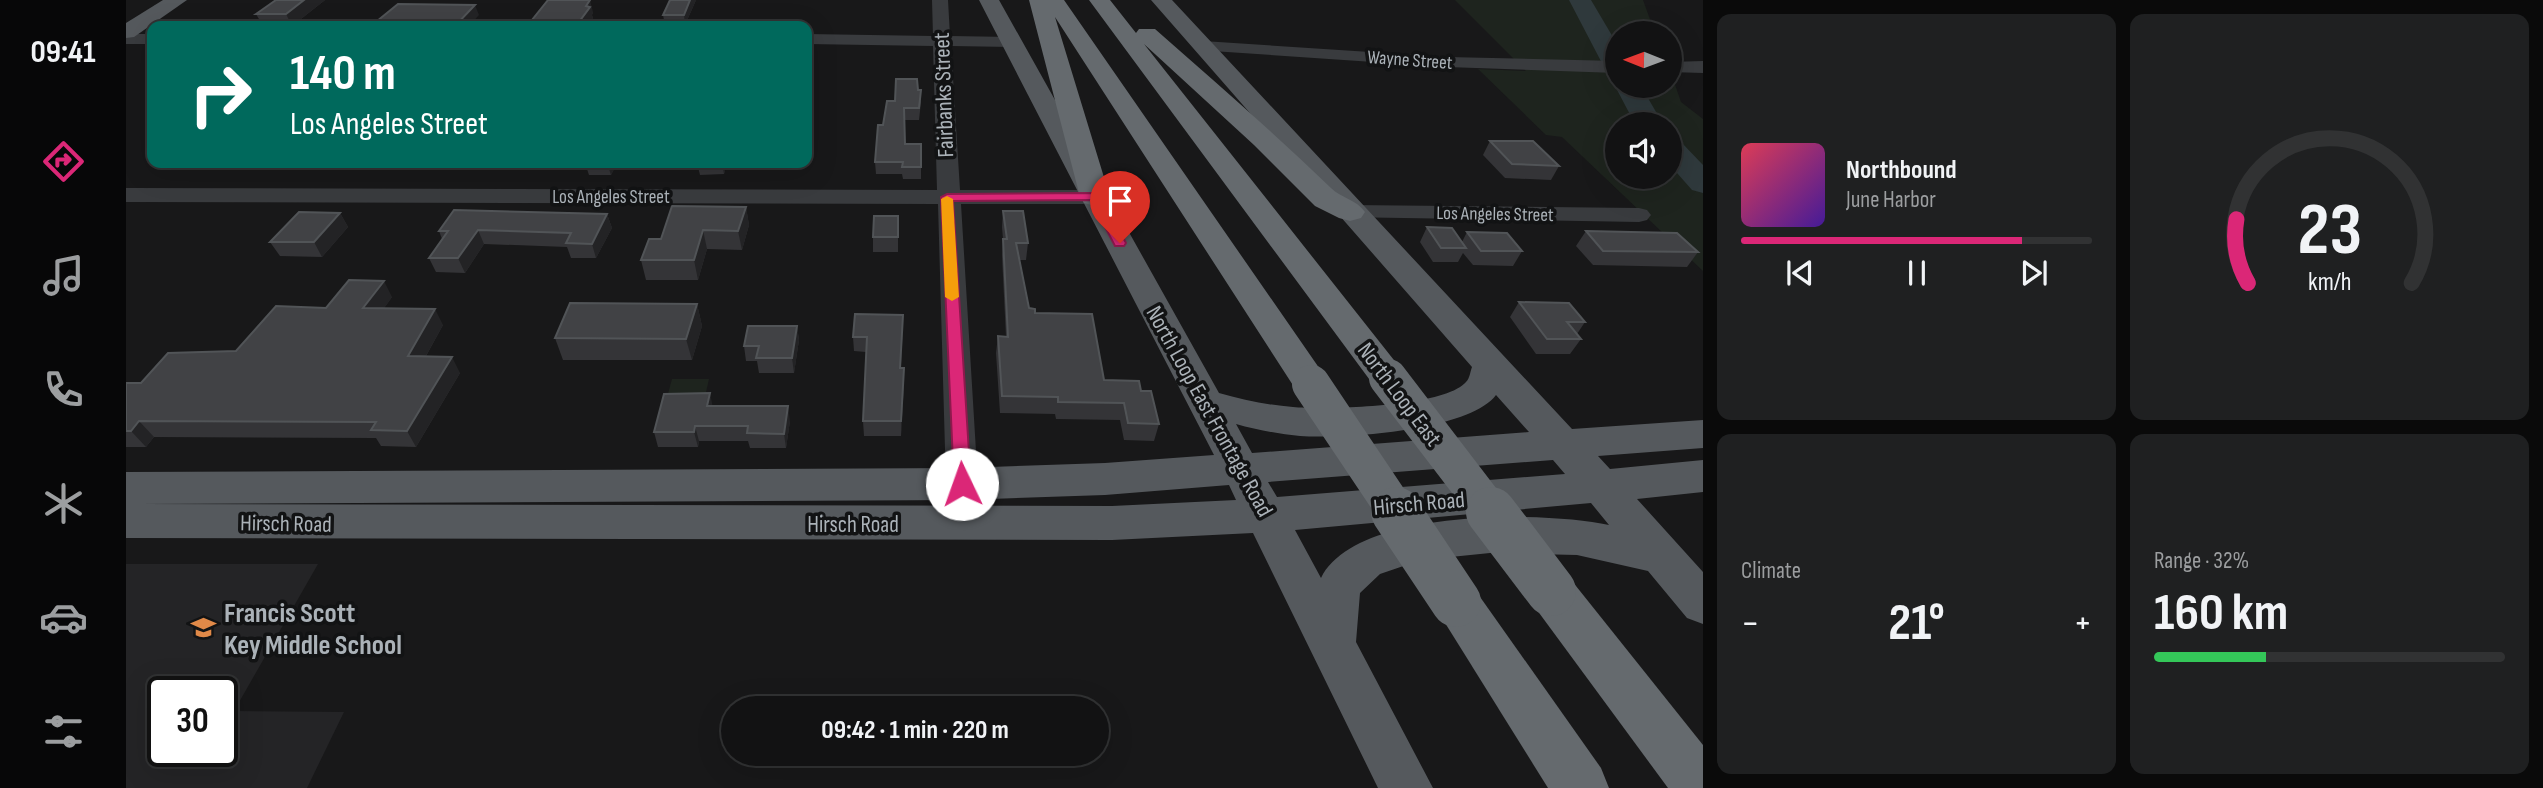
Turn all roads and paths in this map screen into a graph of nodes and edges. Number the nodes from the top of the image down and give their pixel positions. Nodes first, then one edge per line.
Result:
1 (177, 0) edge
2 (940, 0) edge
3 (989, 0) edge
4 (1039, 0) edge
5 (1054, 0) edge
6 (1099, 0) edge
7 (1112, 0) edge
8 (1161, 0) edge
9 (126, 32) edge
10 (126, 39) edge
11 (147, 39) edge
12 (812, 39) edge
13 (941, 40) junction
14 (1012, 42) junction
15 (1203, 46) junction
16 (1605, 67) edge
17 (1682, 67) edge
18 (1703, 67) edge
19 (126, 195) edge
20 (947, 197) junction
21 (1095, 197) junction
22 (1350, 212) junction
23 (1639, 215) dead end
24 (1498, 373) junction
25 (1203, 401) junction
26 (1703, 434) edge
27 (1561, 443) junction
28 (1243, 469) junction
29 (1703, 476) edge
30 (962, 484) junction
31 (126, 488) edge
32 (344, 488) junction
33 (1601, 488) junction
34 (1268, 516) junction
35 (126, 522) edge
36 (702, 523) junction
37 (323, 524) junction
38 (1660, 556) junction
39 (1703, 604) edge
40 (1333, 645) junction
41 (1406, 788) edge
42 (1581, 788) edge
43 (1702, 788) edge

1 - 9 main road
2 - 13 street, Fairbanks Street
3 - 14 main road, North Loop East Frontage Road
4 - 21 highway
5 - 42 highway, bridge
6 - 43 highway, North Loop East, bridge
7 - 22 highway
8 - 15 main road
10 - 11 street
12 - 13 street
13 - 14 street
13 - 20 street, Fairbanks Street
14 - 21 main road, North Loop East Frontage Road
15 - 16 street, Wayne Street
15 - 22 main road
17 - 18 street
19 - 20 street, Los Angeles Street
20 - 21 street, Los Angeles Street
20 - 30 street, Fairbanks Street
21 - 25 main road, North Loop East Frontage Road
22 - 23 street, Los Angeles Street
22 - 24 main road
24 - 25 main road
24 - 26 main road
24 - 27 main road
25 - 28 main road, North Loop East Frontage Road
26 - 27 main road, Hirsch Road
27 - 28 main road, Hirsch Road
27 - 33 main road
28 - 30 main road, Hirsch Road
28 - 34 main road, North Loop East Frontage Road
29 - 33 main road, Hirsch Road
30 - 32 main road, Hirsch Road
30 - 36 main road
31 - 32 main road, Hirsch Road
32 - 37 main road
33 - 34 main road, Hirsch Road
33 - 38 main road
34 - 36 main road, Hirsch Road
34 - 40 main road, North Loop East Frontage Road
35 - 37 main road, Hirsch Road
36 - 37 main road, Hirsch Road
38 - 39 main road
38 - 40 main road
40 - 41 main road, North Loop East Frontage Road

